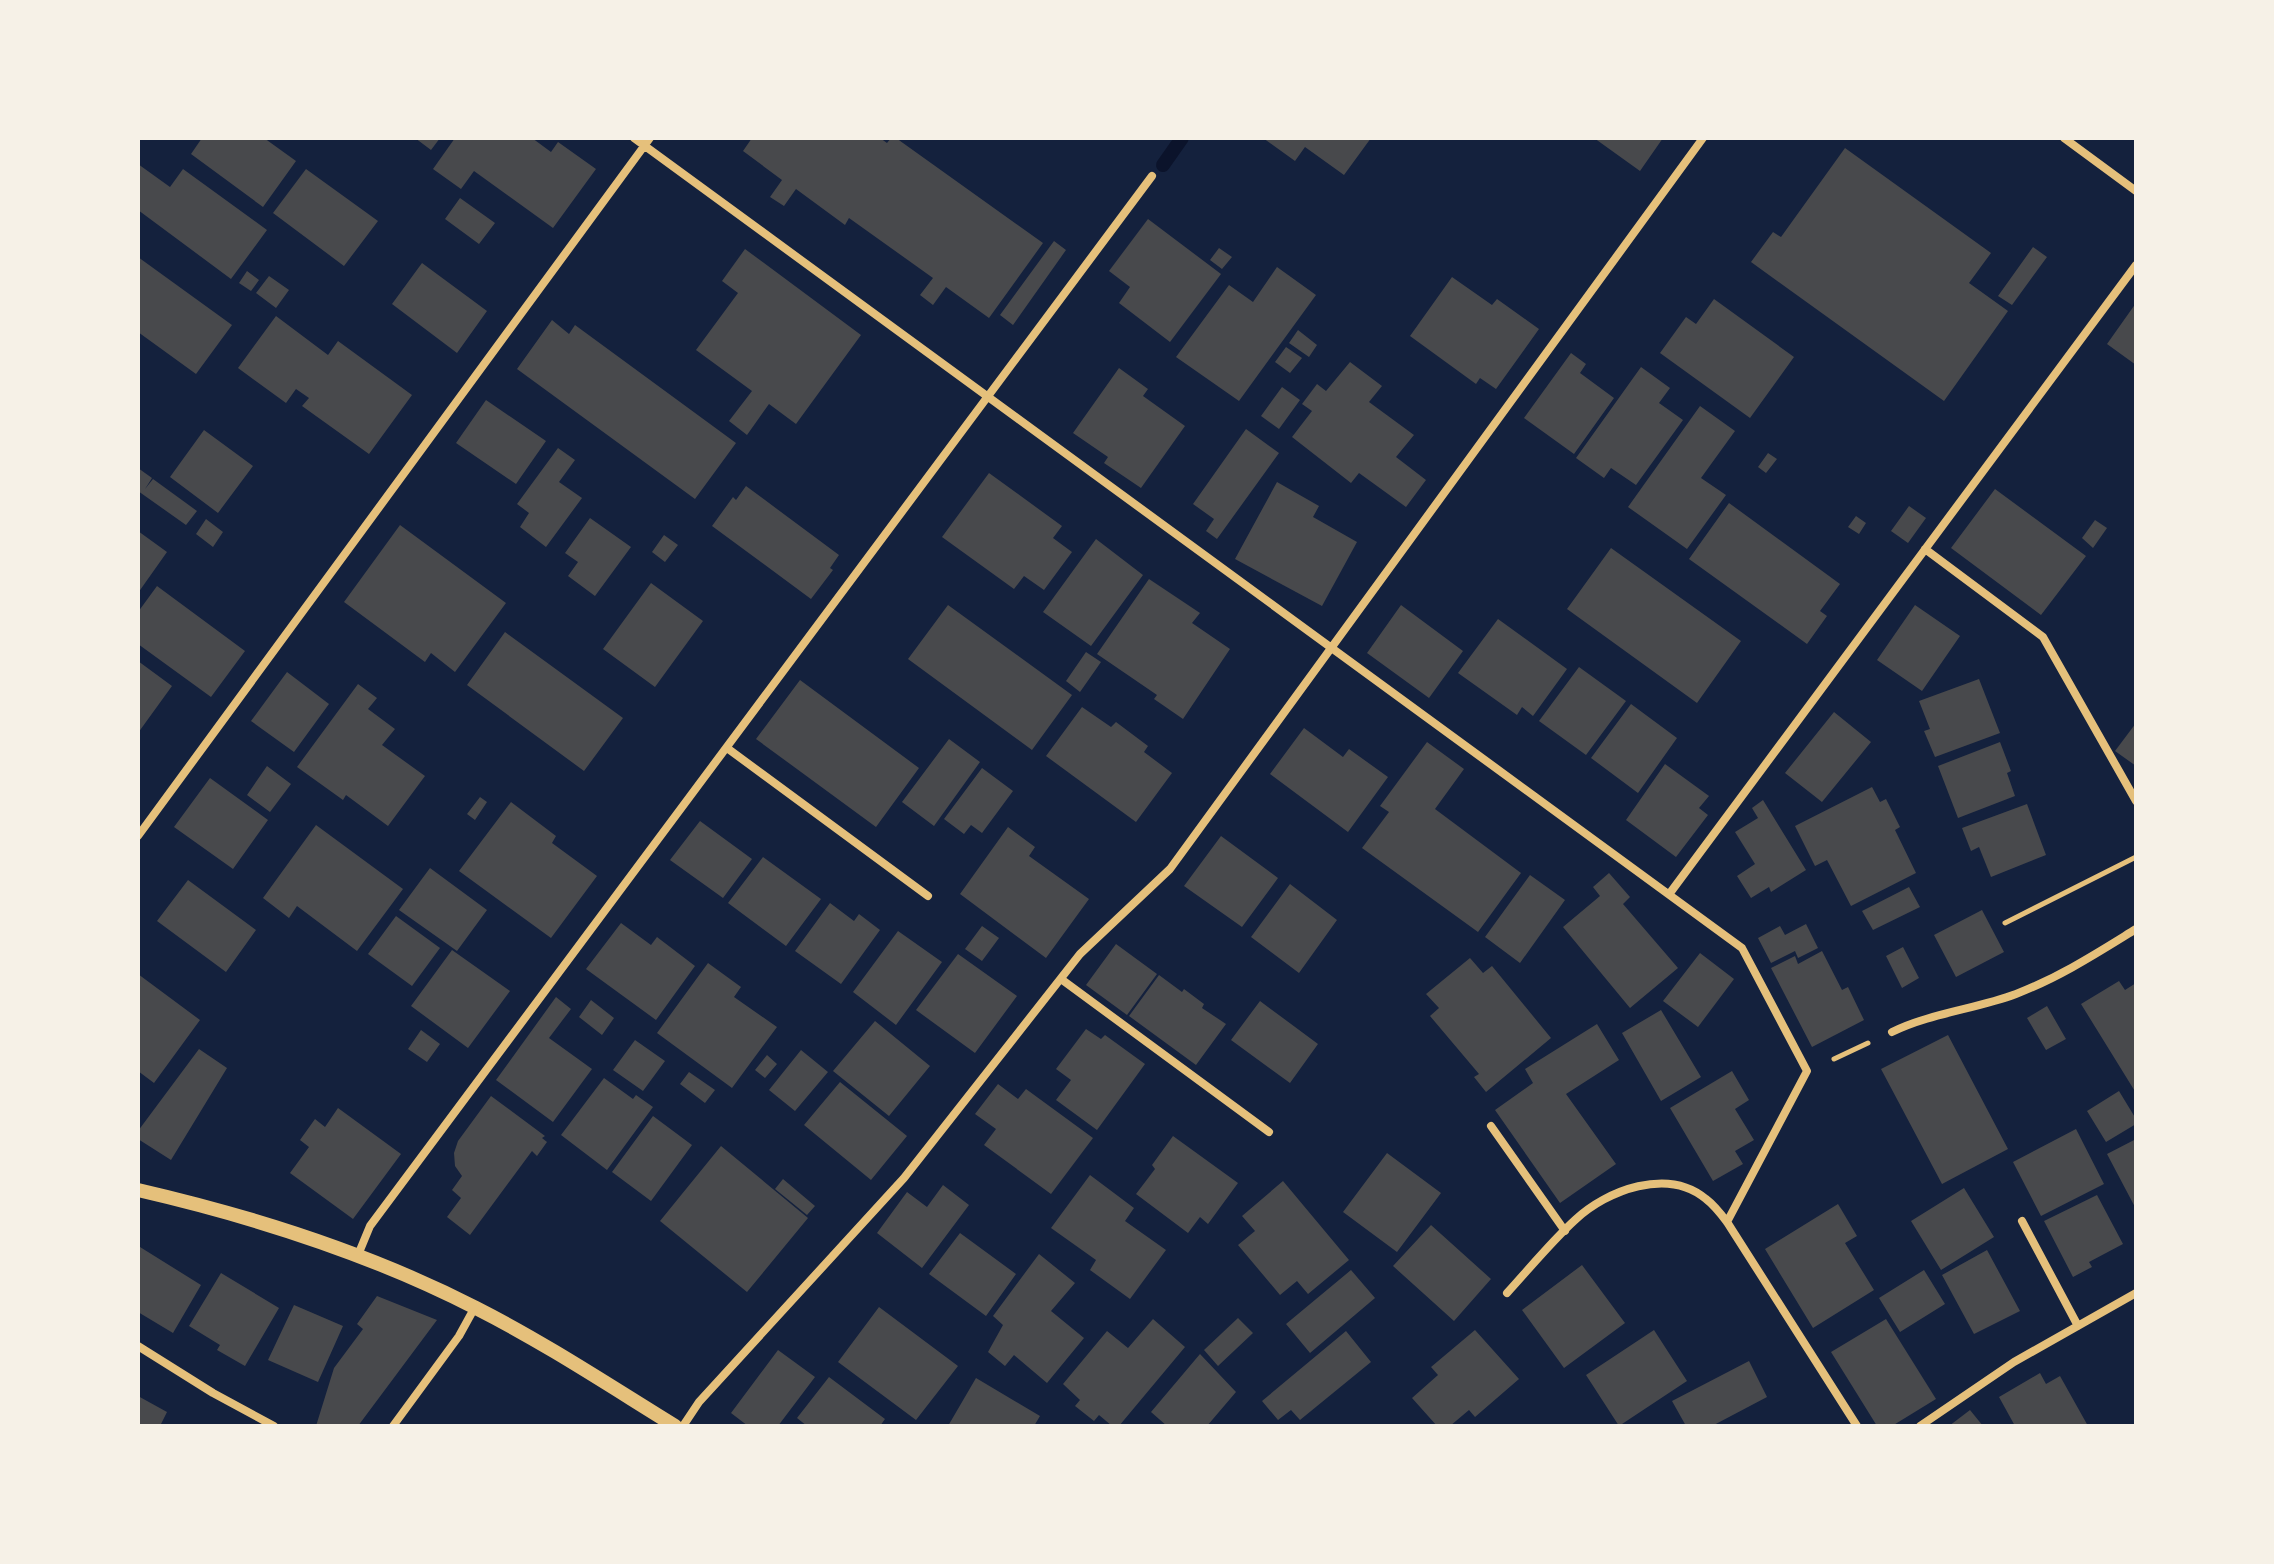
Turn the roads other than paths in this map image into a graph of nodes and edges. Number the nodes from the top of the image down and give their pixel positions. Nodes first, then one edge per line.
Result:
1 (634, 138) edge
2 (1703, 138) edge
3 (2064, 138) edge
4 (647, 142) edge
5 (1152, 176) dead end
6 (2136, 191) edge
7 (2136, 265) edge
8 (988, 397) junction
9 (1925, 549) junction
10 (1331, 646) junction
11 (727, 748) junction
12 (2136, 801) edge
13 (138, 836) edge
14 (1670, 893) junction
15 (928, 896) dead end
16 (2136, 929) edge
17 (1061, 979) junction
18 (1892, 1032) road end
19 (1491, 1126) dead end
20 (1269, 1132) dead end
21 (138, 1190) edge
22 (2022, 1221) dead end
23 (1727, 1222) junction
24 (1565, 1231) junction
25 (358, 1255) junction
26 (1507, 1293) dead end
27 (2136, 1293) edge
28 (475, 1307) junction
29 (2078, 1326) junction
30 (138, 1346) edge
31 (274, 1426) edge
32 (393, 1426) edge
33 (675, 1426) edge
34 (683, 1426) edge
35 (1857, 1426) edge
36 (1920, 1426) edge

1 - 4 street
2 - 10 street
3 - 6 street
4 - 8 street
4 - 13 street
5 - 8 street
7 - 9 street
8 - 10 street
8 - 11 street
9 - 12 street
9 - 14 street
10 - 14 street
10 - 17 street
11 - 15 street
11 - 25 street
14 - 23 street
16 - 18 street
17 - 20 street
17 - 34 street
19 - 24 street
21 - 25 street
22 - 29 street
23 - 24 street
23 - 35 street
24 - 26 street
25 - 28 street
27 - 29 street
28 - 32 street
28 - 33 street
29 - 36 street
30 - 31 street

